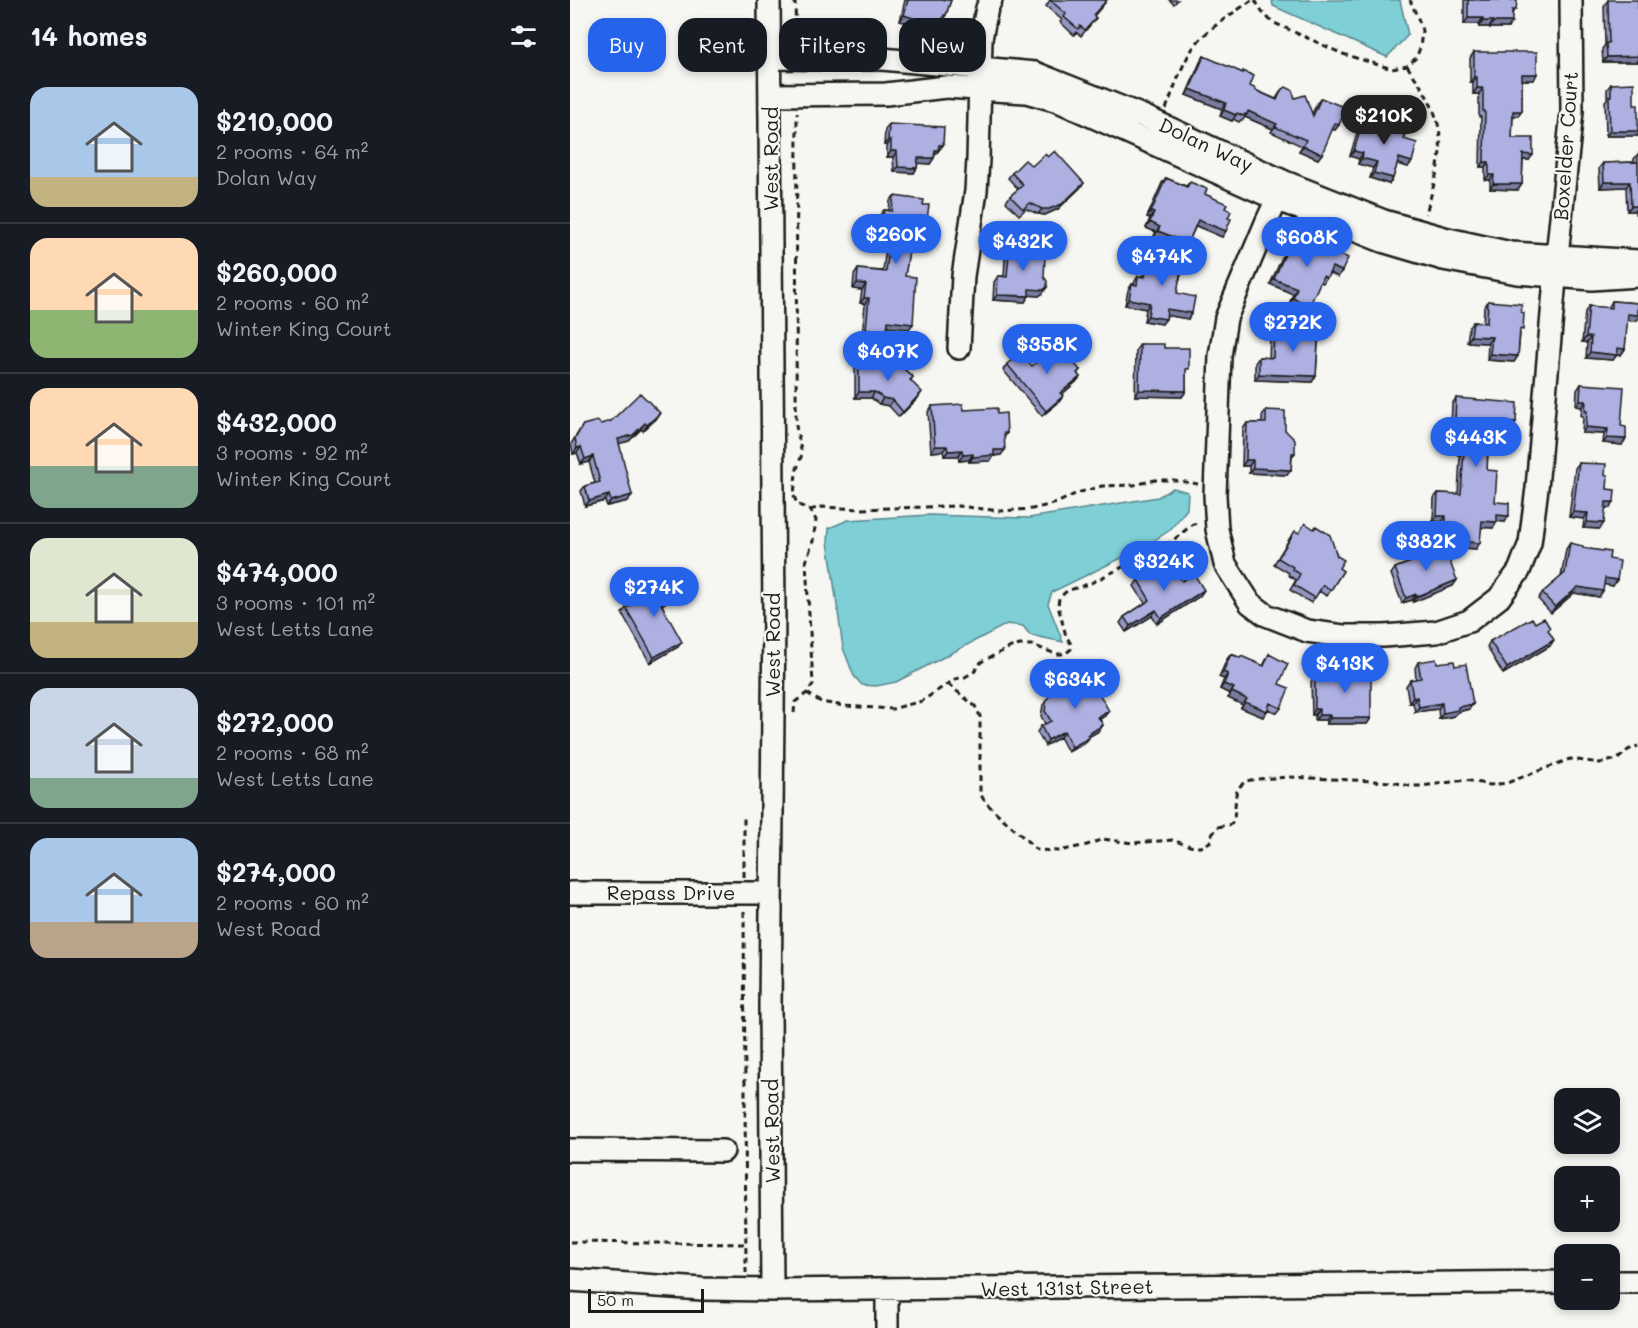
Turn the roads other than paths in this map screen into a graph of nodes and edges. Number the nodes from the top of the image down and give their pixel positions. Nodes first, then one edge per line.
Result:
1 (769, 0) edge
2 (991, 0) edge
3 (1571, 0) edge
4 (770, 58) junction
5 (980, 78) junction
6 (770, 95) junction
7 (1281, 190) junction
8 (1638, 261) edge
9 (1556, 266) junction
10 (1638, 276) edge
11 (959, 348) dead end
12 (570, 893) edge
13 (771, 893) junction
14 (570, 1150) edge
15 (723, 1151) dead end
16 (570, 1280) edge
17 (1554, 1282) edge
18 (1620, 1282) edge
19 (1638, 1282) edge
20 (772, 1290) junction
21 (887, 1290) junction
22 (887, 1328) edge

1 - 4 street, West Road
2 - 5 street
3 - 9 street, Boxelder Court
4 - 5 street, Dolan Way
4 - 6 street, West Road
5 - 6 street, Dolan Way
5 - 7 street, Dolan Way
5 - 11 street
6 - 13 street, West Road
7 - 9 street, Dolan Way
7 - 9 street, Boxelder Court
8 - 9 street, Dolan Way
9 - 10 street, Dolan Way
12 - 13 street, Repass Drive
13 - 20 street, West Road
14 - 15 street
16 - 20 street, West 131st Street
17 - 21 street, West 131st Street
18 - 19 street
20 - 21 street, West 131st Street
21 - 22 street

